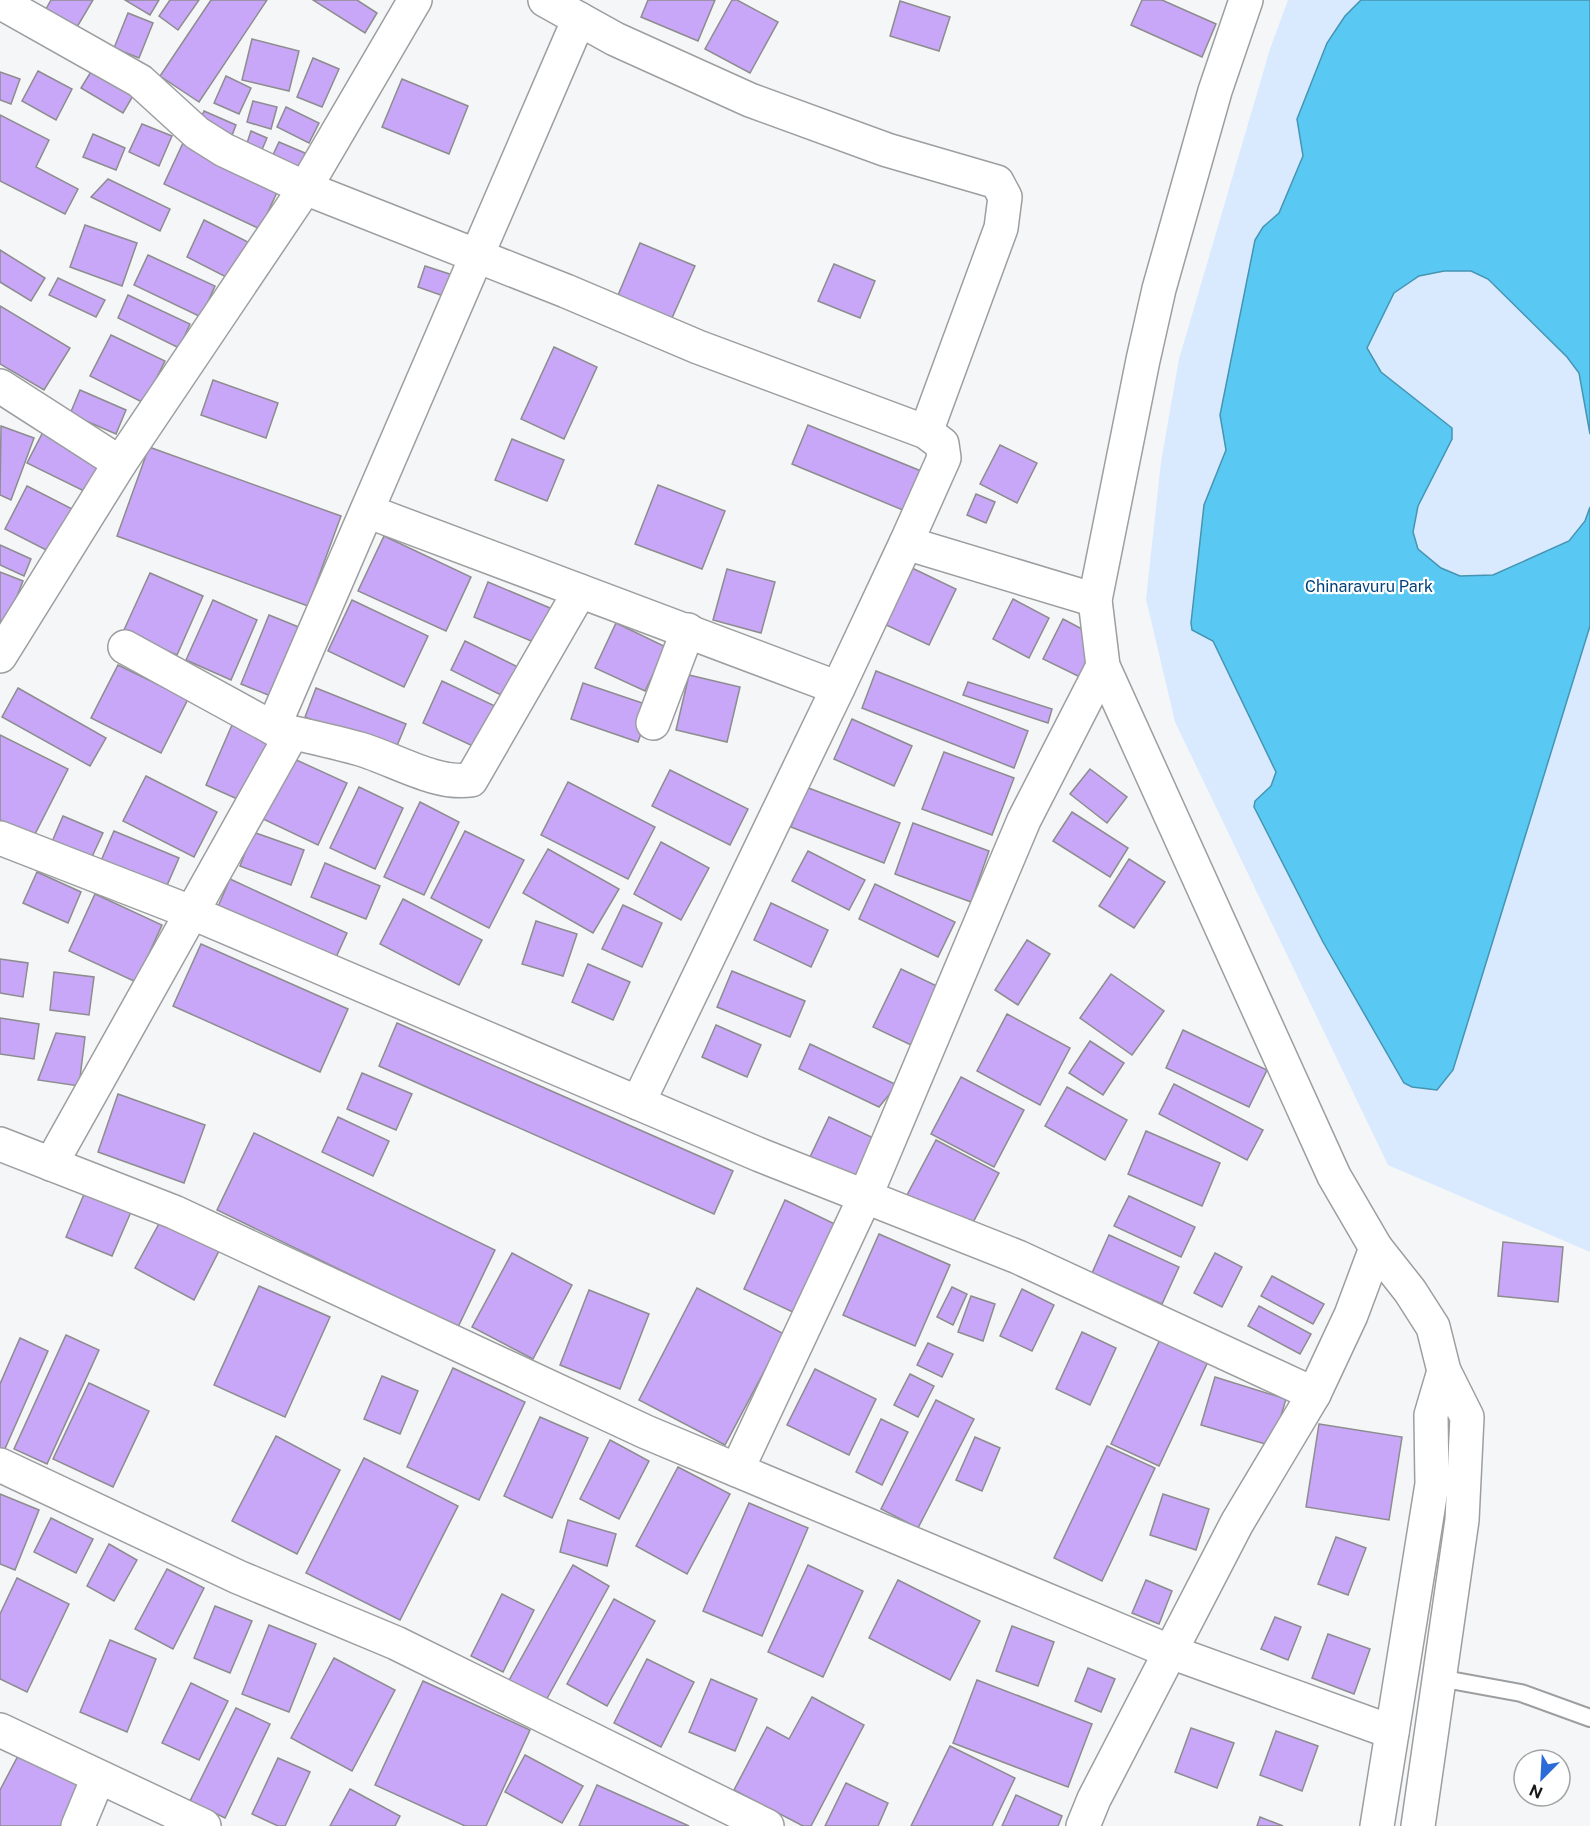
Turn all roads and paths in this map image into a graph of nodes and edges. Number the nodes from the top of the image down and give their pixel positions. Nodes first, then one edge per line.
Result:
1 (545, 0) edge
2 (1246, 0) edge
3 (403, 4) edge
4 (3, 12) edge
5 (579, 19) junction
6 (304, 188) junction
7 (476, 257) junction
8 (0, 386) edge
9 (926, 432) junction
10 (120, 463) junction
11 (367, 511) junction
12 (906, 543) junction
13 (580, 591) junction
14 (1095, 600) junction
15 (688, 630) junction
16 (3, 644) edge
17 (125, 647) dead end
18 (1103, 666) junction
19 (838, 688) junction
20 (653, 723) dead end
21 (282, 733) junction
22 (350, 766) dead end
23 (0, 838) edge
24 (193, 913) junction
25 (638, 1103) junction
26 (0, 1144) edge
27 (51, 1164) junction
28 (866, 1197) junction
29 (1376, 1248) junction
30 (1444, 1371) junction
31 (1314, 1394) junction
32 (0, 1465) edge
33 (737, 1470) junction
34 (1171, 1652) junction
35 (1439, 1678) junction
36 (1590, 1718) edge
37 (0, 1730) edge
38 (1392, 1732) junction
39 (98, 1778) junction
40 (78, 1826) edge
41 (204, 1826) edge
42 (767, 1826) edge
43 (1083, 1826) edge
44 (1377, 1826) edge
45 (1418, 1826) edge

1 - 5 street
2 - 14 street
3 - 6 street
4 - 6 street
5 - 7 street
5 - 9 street
6 - 7 street
6 - 10 street
7 - 9 street
7 - 11 street
8 - 10 street
9 - 12 street
10 - 16 street
11 - 13 street
11 - 21 street
12 - 14 street
12 - 19 street
13 - 15 street
13 - 21 street
14 - 18 street
15 - 19 street
15 - 20 street
17 - 21 street
18 - 28 street
18 - 29 street
19 - 25 street
21 - 22 street
21 - 24 street
23 - 24 street
24 - 25 street
24 - 27 street
25 - 28 street
26 - 27 street
27 - 33 street
28 - 31 street
28 - 33 street
29 - 30 street
29 - 31 street
30 - 35 street
30 - 38 street
31 - 34 street
32 - 42 street
33 - 34 street
34 - 38 street
34 - 43 street
35 - 36 lane
35 - 45 street
37 - 39 street
38 - 44 street
39 - 40 street
39 - 41 street

